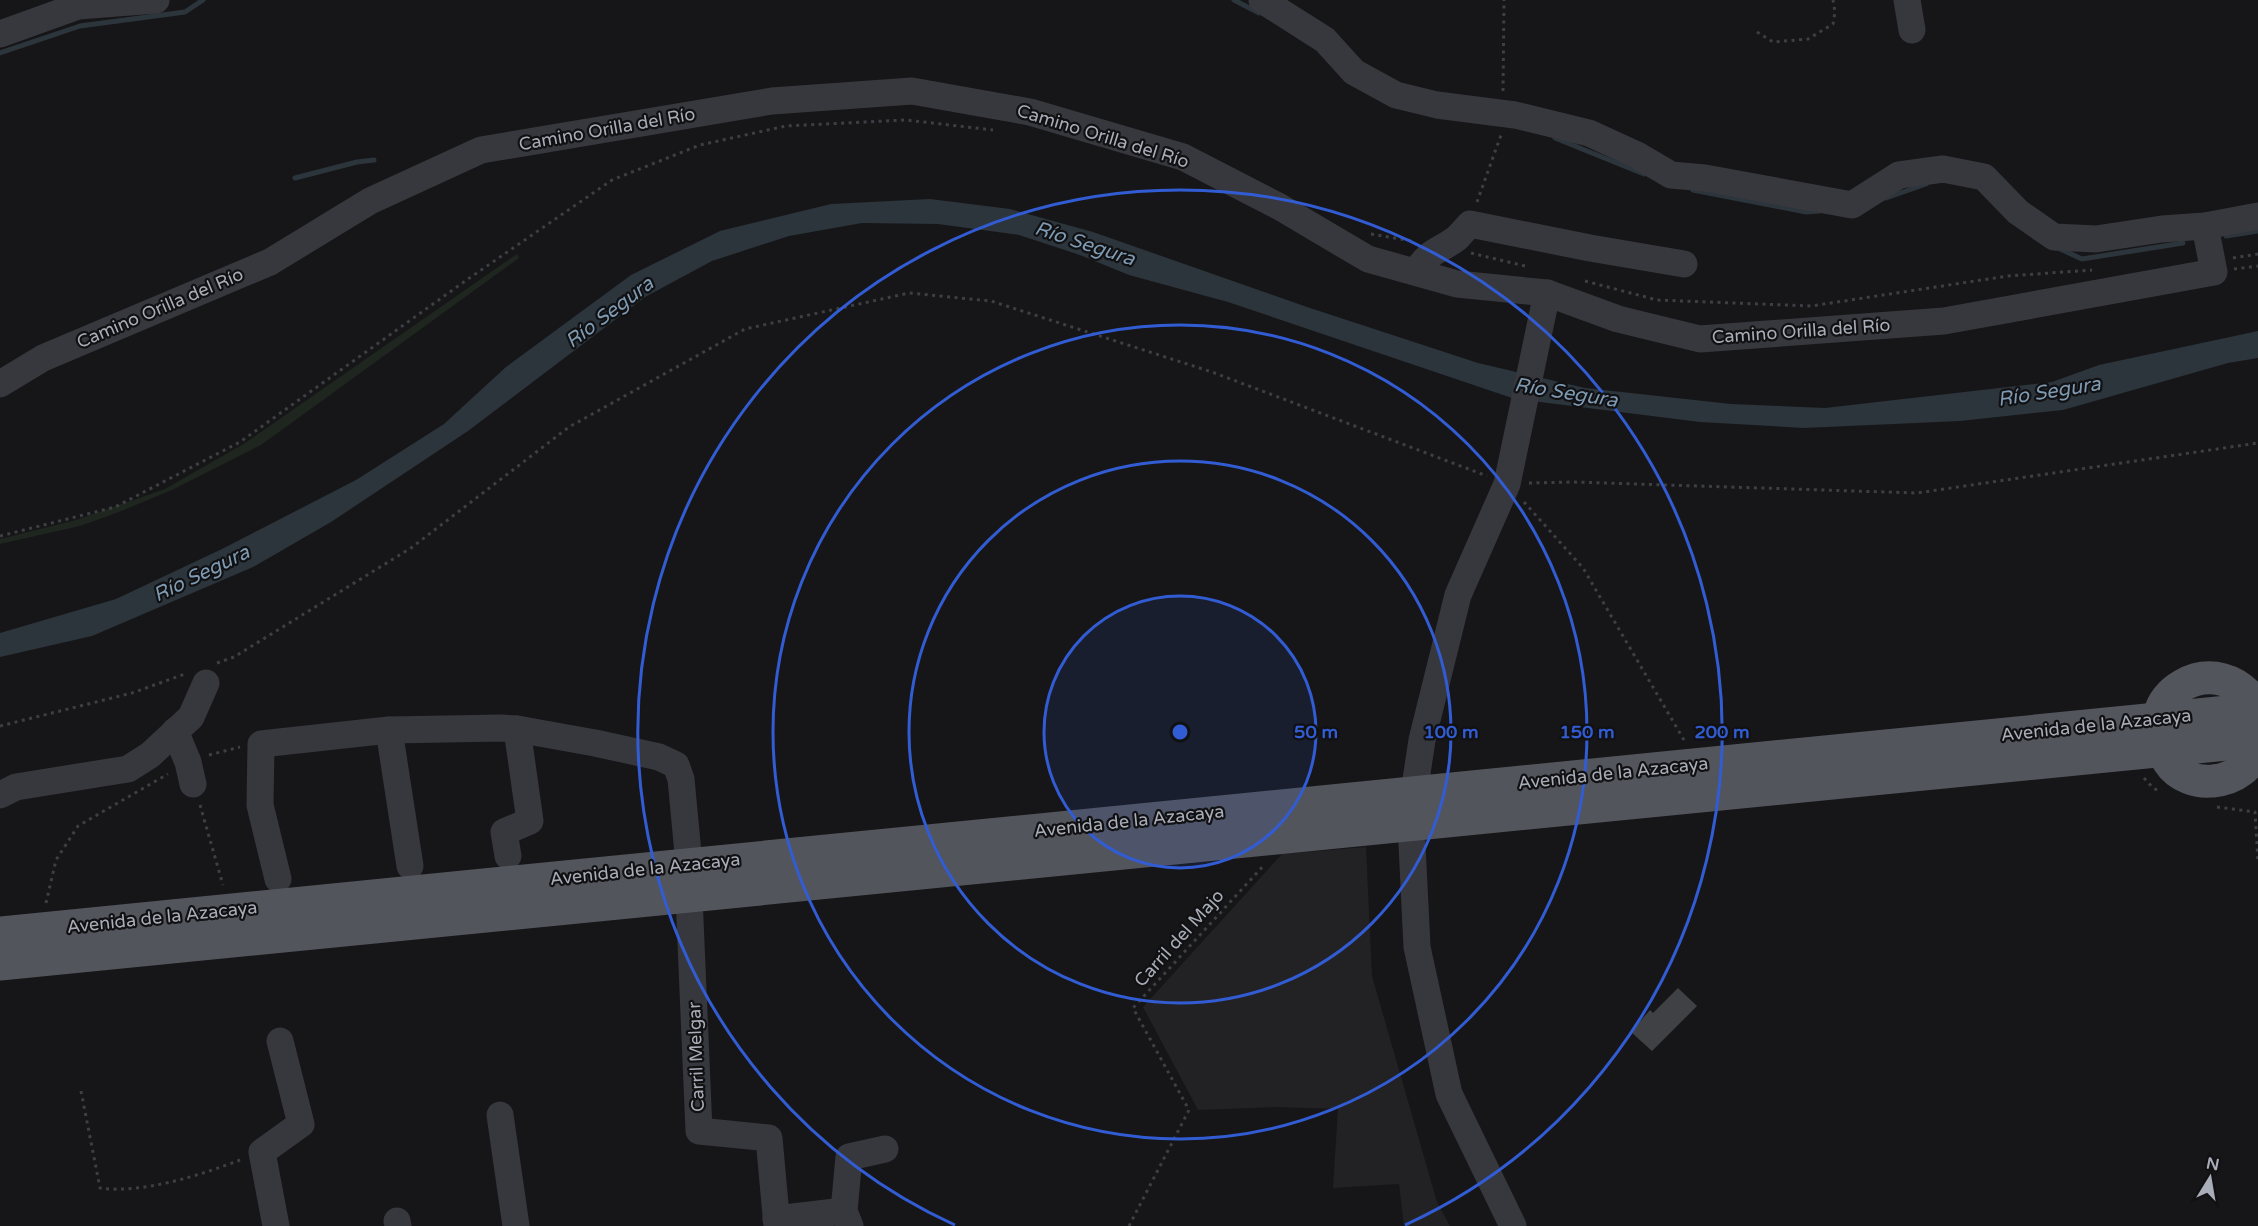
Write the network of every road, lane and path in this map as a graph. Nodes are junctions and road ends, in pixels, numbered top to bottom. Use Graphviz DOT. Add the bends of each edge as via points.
graph roads {
  1 [pos="156,0"];
  2 [pos="1262,0"];
  3 [pos="1504,0"];
  4 [pos="1833,0"];
  5 [pos="1907,0"];
  6 [pos="1912,30"];
  7 [pos="1757,32"];
  8 [pos="0,34"];
  9 [pos="1504,122"];
  10 [pos="997,130"];
  11 [pos="2258,216"];
  12 [pos="1470,224"];
  13 [pos="2205,225"];
  14 [pos="1360,232"];
  15 [pos="1442,246"];
  16 [pos="2258,254"];
  17 [pos="2211,261"];
  18 [pos="1684,264"];
  19 [pos="1533,268"];
  20 [pos="2092,270"];
  21 [pos="1416,272"];
  22 [pos="1577,279"];
  23 [pos="1547,293"];
  24 [pos="0,384"];
  25 [pos="2258,443"];
  26 [pos="1507,484"];
  27 [pos="0,536"];
  28 [pos="205,673"];
  29 [pos="2258,709"];
  30 [pos="0,726"];
  31 [pos="517,729"];
  32 [pos="389,730"];
  33 [pos="175,731"];
  34 [pos="2159,735"];
  35 [pos="2258,741"];
  36 [pos="261,744"];
  37 [pos="2258,747"];
  38 [pos="1698,764"];
  39 [pos="191,773"];
  40 [pos="1414,793"];
  41 [pos="0,795"];
  42 [pos="2255,812"];
  43 [pos="1411,825"];
  44 [pos="1289,837"];
  45 [pos="507,856"];
  46 [pos="2258,862"];
  47 [pos="410,866"];
  48 [pos="278,879"];
  49 [pos="689,880"];
  50 [pos="231,910"];
  51 [pos="53,927"];
  52 [pos="0,933"];
  53 [pos="0,964"];
  54 [pos="280,1041"];
  55 [pos="81,1091"];
  56 [pos="500,1115"];
  57 [pos="885,1149"];
  58 [pos="262,1152"];
  59 [pos="847,1219"];
  60 [pos="777,1222"];
  61 [pos="276,1226"];
  62 [pos="516,1226"];
  63 [pos="1129,1226"];
  64 [pos="1513,1226"];
  1 -- 8 [label="street" via="78,6"];
  2 -- 9 [label="street" via="1325,40 1354,72 1396,95"];
  3 -- 9 [label="path"];
  4 -- 7 [label="path" via="1833,24 1808,39 1773,42"];
  5 -- 6 [label="street"];
  9 -- 12 [label="path"];
  9 -- 13 [label="street" via="1589,133 1638,154 1671,174 1852,205 1899,175 1943,169 1983,177 2018,212 2054,237 2096,239"];
  10 -- 27 [label="path" via="906,120 786,126 700,145 612,180 240,442 115,507"];
  11 -- 13 [label="street"];
  12 -- 15 [label="street" via="1456,239"];
  12 -- 18 [label="street"];
  13 -- 17 [label="street"];
  14 -- 15 [label="path"];
  15 -- 19 [label="path"];
  15 -- 21 [label="street" via="1423,260"];
  16 -- 17 [label="path"];
  17 -- 23 [label="street, Camino Orilla del Río" via="2214,272 1944,321 1700,339 1618,319"];
  20 -- 22 [label="path" via="2008,276 1811,306 1657,300"];
  21 -- 23 [label="street, Camino Orilla del Río" via="1458,284"];
  21 -- 24 [label="street, Camino Orilla del Río" via="1368,259 1280,207 1183,157 1030,112 912,91 772,101 482,150 370,201 270,262 43,358"];
  23 -- 26 [label="street"];
  25 -- 26 [label="path" via="1917,493 1573,482"];
  26 -- 28 [label="path" via="1212,372 991,301 909,293 745,329 569,427 411,548"];
  26 -- 38 [label="path" via="1583,568"];
  26 -- 40 [label="street" via="1458,595 1422,740"];
  28 -- 30 [label="path"];
  28 -- 33 [label="street" via="191,717"];
  29 -- 34 [label="main road, Avenida de la Azacaya"];
  31 -- 32 [label="street"];
  31 -- 45 [label="street" via="530,821 504,831"];
  31 -- 49 [label="street" via="659,757 676,765 681,779"];
  32 -- 36 [label="street"];
  32 -- 47 [label="street"];
  33 -- 39 [label="street"];
  33 -- 41 [label="street" via="150,755 128,768 16,787"];
  34 -- 35 [label="main road, Avenida de la Azacaya"];
  34 -- 37 [label="main road" via="2172,767 2187,778 2205,782 2224,780 2241,771 2254,758"];
  34 -- 38 [label="main road, Avenida de la Azacaya"];
  34 -- 43 [label="main road, Avenida de la Azacaya"];
  36 -- 39 [label="path" via="231,748"];
  36 -- 48 [label="street" via="260,806"];
  38 -- 40 [label="main road, Avenida de la Azacaya"];
  39 -- 50 [label="path"];
  39 -- 51 [label="path" via="78,826 56,861 46,903"];
  40 -- 49 [label="main road, Avenida de la Azacaya"];
  42 -- 46 [label="path"];
  43 -- 44 [label="main road, Avenida de la Azacaya"];
  43 -- 64 [label="street" via="1417,947 1449,1094"];
  44 -- 49 [label="main road, Avenida de la Azacaya"];
  44 -- 63 [label="path, Carril del Majo" via="1133,1008 1189,1110"];
  49 -- 50 [label="main road, Avenida de la Azacaya"];
  49 -- 53 [label="main road, Avenida de la Azacaya"];
  49 -- 60 [label="street, Carril Melgar" via="699,1131 769,1138"];
  50 -- 51 [label="main road, Avenida de la Azacaya"];
  51 -- 52 [label="main road, Avenida de la Azacaya"];
  54 -- 58 [label="street" via="301,1124"];
  55 -- 58 [label="path" via="100,1188 117,1191 197,1177"];
  56 -- 62 [label="street"];
  57 -- 59 [label="street" via="849,1157"];
  58 -- 61 [label="street"];
  59 -- 60 [label="street"];
}
